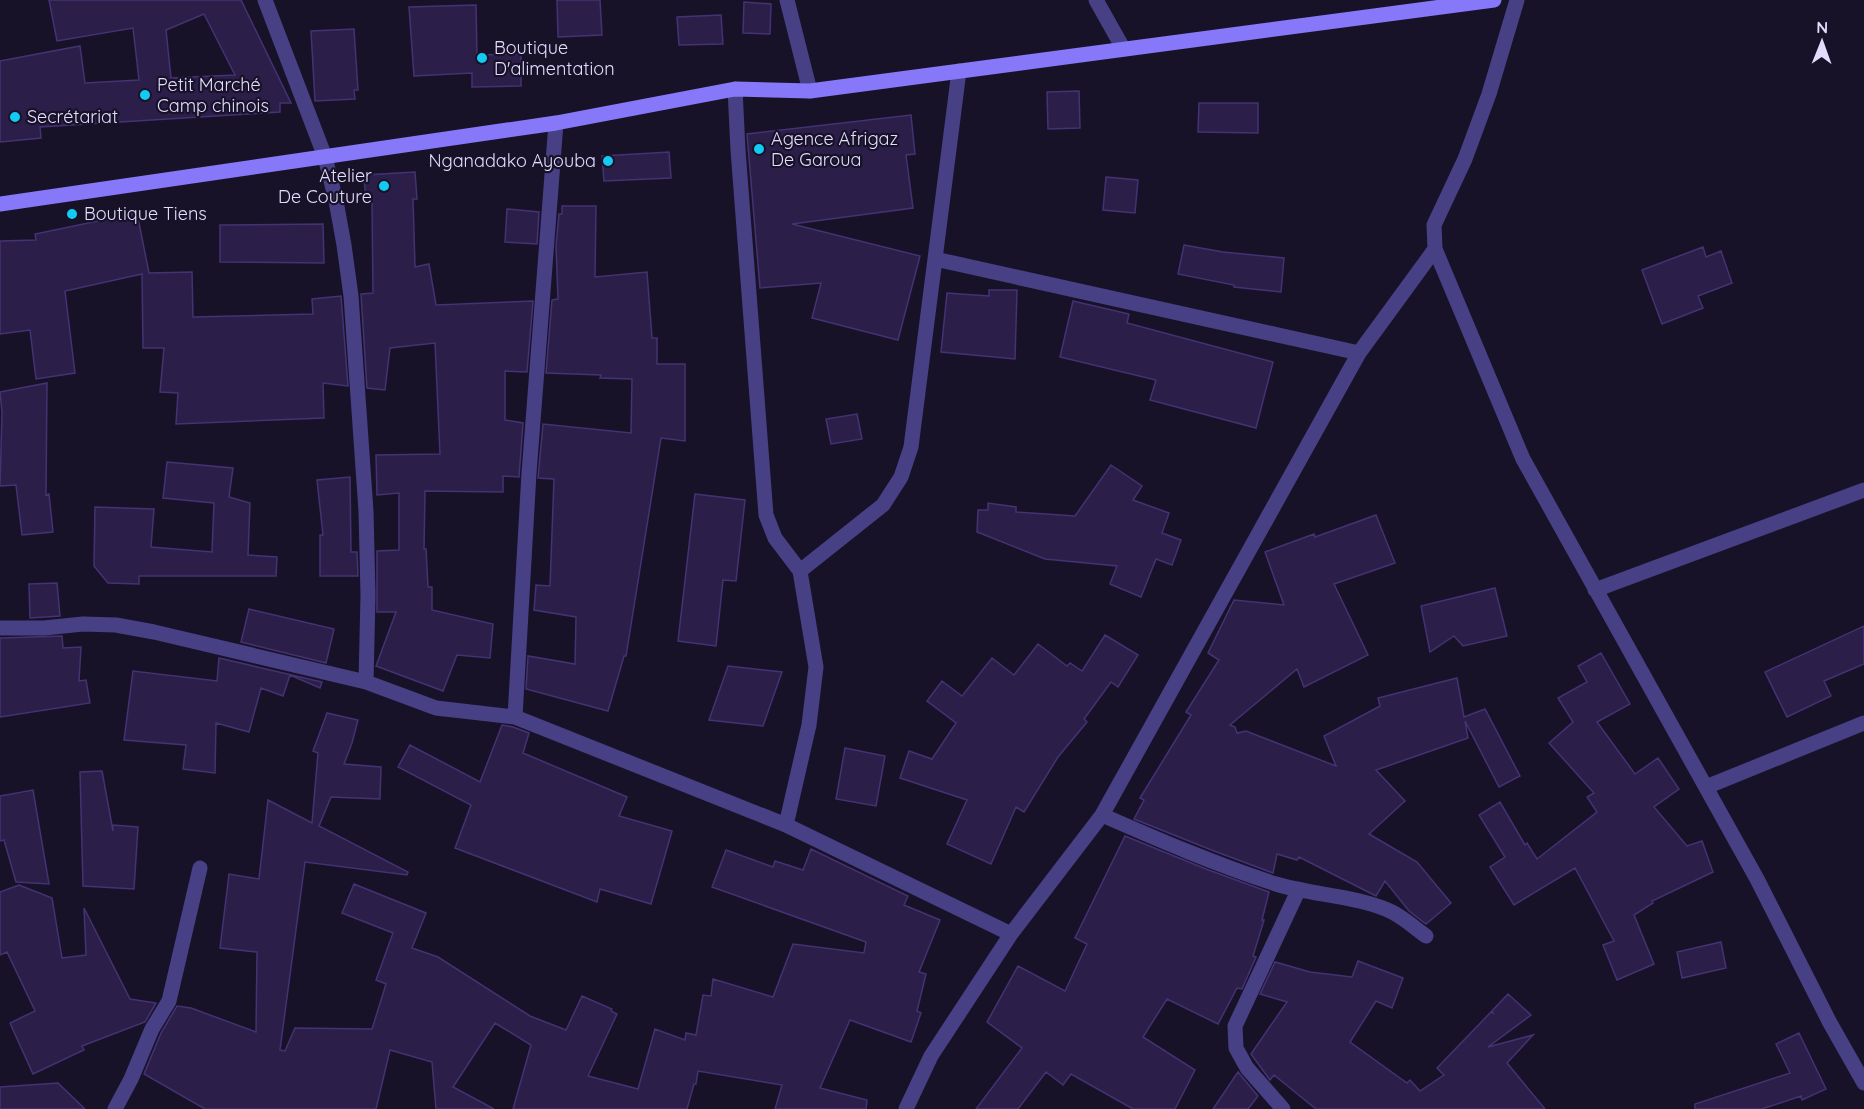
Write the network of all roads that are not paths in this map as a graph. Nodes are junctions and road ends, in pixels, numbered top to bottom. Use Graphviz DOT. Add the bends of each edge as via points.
graph roads {
  1 [pos="265,0"];
  2 [pos="787,0"];
  3 [pos="1096,0"];
  4 [pos="1494,0"];
  5 [pos="1517,0"];
  6 [pos="1396,7"];
  7 [pos="1123,48"];
  8 [pos="959,72"];
  9 [pos="735,89"];
  10 [pos="810,91"];
  11 [pos="556,123"];
  12 [pos="325,157"];
  13 [pos="0,204"];
  14 [pos="1435,249"];
  15 [pos="935,259"];
  16 [pos="1359,353"];
  17 [pos="1864,490"];
  18 [pos="800,571"];
  19 [pos="1595,590"];
  20 [pos="0,628"];
  21 [pos="366,682"];
  22 [pos="515,717"];
  23 [pos="1864,723"];
  24 [pos="1706,787"];
  25 [pos="1102,815"];
  26 [pos="786,825"];
  27 [pos="200,868"];
  28 [pos="1299,891"];
  29 [pos="1011,934"];
  30 [pos="1426,936"];
  31 [pos="1864,1083"];
  32 [pos="115,1109"];
  33 [pos="906,1109"];
  34 [pos="1283,1109"];
  1 -- 12 [label="street"];
  2 -- 10 [label="street"];
  3 -- 7 [label="street"];
  4 -- 6 [label="main road"];
  5 -- 14 [label="street" via="1489,94 1465,159 1434,225"];
  6 -- 7 [label="main road"];
  7 -- 8 [label="main road"];
  8 -- 10 [label="main road"];
  8 -- 15 [label="street"];
  9 -- 10 [label="main road"];
  9 -- 11 [label="main road"];
  9 -- 18 [label="street" via="766,515 775,538"];
  11 -- 12 [label="main road"];
  11 -- 22 [label="street"];
  12 -- 13 [label="main road"];
  12 -- 21 [label="street" via="351,296 366,511"];
  14 -- 16 [label="street"];
  14 -- 19 [label="street" via="1523,459"];
  15 -- 16 [label="street"];
  15 -- 18 [label="street" via="911,447 901,477 883,505"];
  16 -- 25 [label="street"];
  17 -- 19 [label="street"];
  18 -- 26 [label="street" via="816,668 809,725"];
  19 -- 24 [label="street"];
  20 -- 21 [label="street" via="116,625"];
  21 -- 22 [label="street" via="436,708"];
  22 -- 26 [label="street"];
  23 -- 24 [label="street"];
  24 -- 31 [label="street"];
  25 -- 28 [label="street" via="1243,873"];
  25 -- 29 [label="street"];
  26 -- 29 [label="street"];
  27 -- 32 [label="street" via="169,1001"];
  28 -- 30 [label="street" via="1358,901 1392,912"];
  28 -- 34 [label="street" via="1235,1026 1236,1048 1247,1068"];
  29 -- 33 [label="street" via="931,1056"];
}
